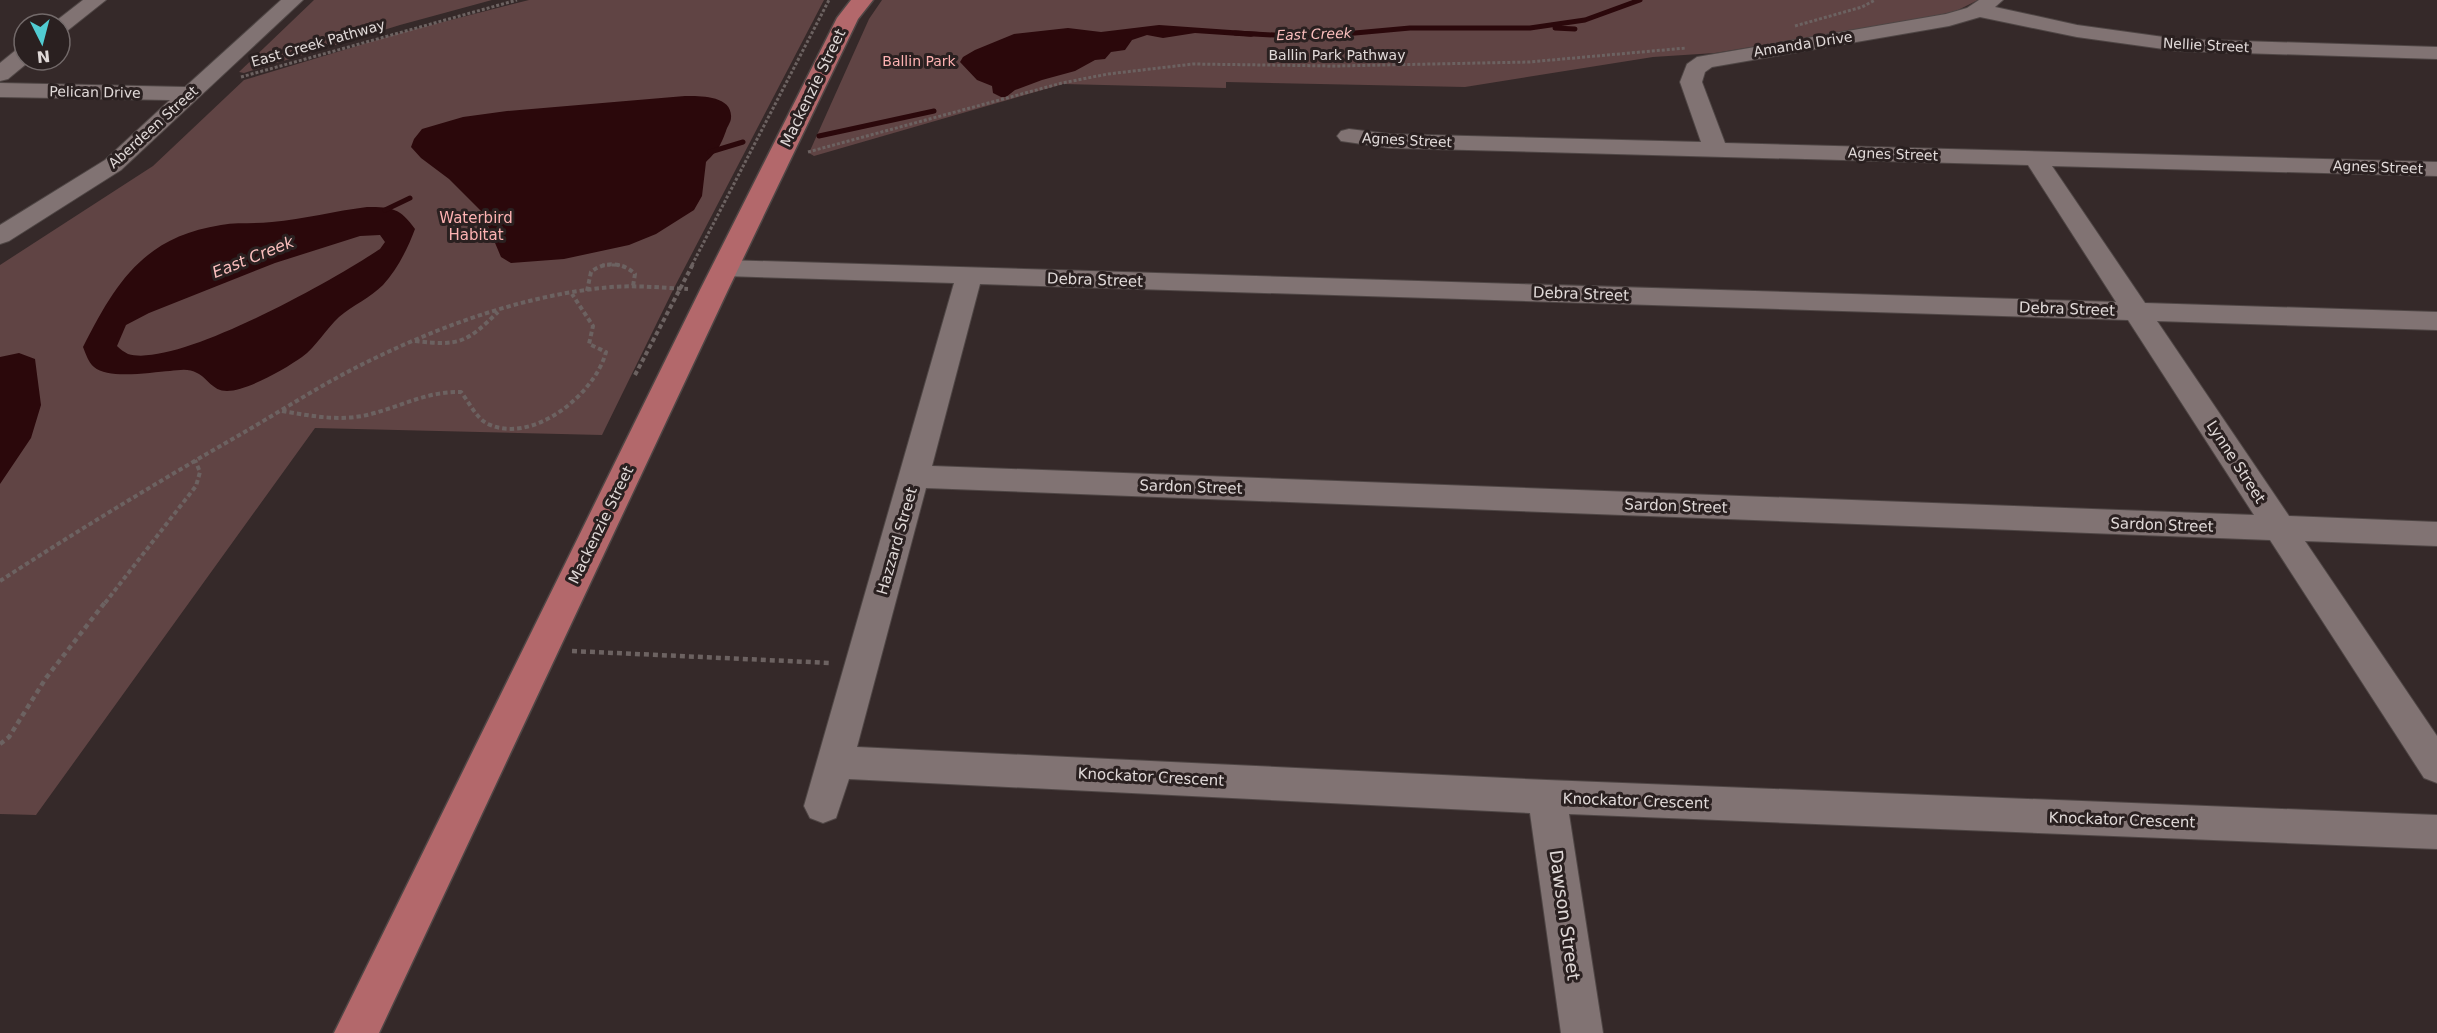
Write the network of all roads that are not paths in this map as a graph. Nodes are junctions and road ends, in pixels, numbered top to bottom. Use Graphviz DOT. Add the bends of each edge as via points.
graph roads {
  1 [pos="96,0"];
  2 [pos="293,0"];
  3 [pos="847,4"];
  4 [pos="1986,5"];
  5 [pos="72,18"];
  6 [pos="2437,52"];
  7 [pos="12,64"];
  8 [pos="0,74"];
  9 [pos="0,90"];
  10 [pos="190,94"];
  11 [pos="1348,136"];
  12 [pos="1715,148"];
  13 [pos="2035,158"];
  14 [pos="2437,169"];
  15 [pos="0,236"];
  16 [pos="725,268"];
  17 [pos="969,276"];
  18 [pos="2137,311"];
  19 [pos="2437,321"];
  20 [pos="915,476"];
  21 [pos="2281,529"];
  22 [pos="2437,534"];
  23 [pos="835,762"];
  24 [pos="2437,767"];
  25 [pos="1547,797"];
  26 [pos="823,806"];
  27 [pos="2437,832"];
  28 [pos="356,1033"];
  29 [pos="1582,1033"];
  1 -- 5 [label="street"];
  2 -- 10 [label="street, Aberdeen Street"];
  3 -- 16 [label="main road, Mackenzie Street"];
  4 -- 6 [label="street, Nellie Street" via="2077,31 2178,45"];
  4 -- 12 [label="street, Amanda Drive" via="1940,22 1705,62 1695,69 1691,82"];
  7 -- 8 [label="street"];
  9 -- 10 [label="street, Pelican Drive"];
  10 -- 15 [label="street, Aberdeen Street" via="113,165"];
  11 -- 12 [label="street, Agnes Street" via="1390,141"];
  12 -- 13 [label="street, Agnes Street"];
  13 -- 14 [label="street, Agnes Street"];
  13 -- 18 [label="street, Lynne Street"];
  16 -- 17 [label="street, Debra Street"];
  16 -- 28 [label="main road, Mackenzie Street"];
  17 -- 18 [label="street, Debra Street"];
  17 -- 20 [label="street, Hazzard Street"];
  18 -- 19 [label="street, Debra Street"];
  18 -- 21 [label="street, Lynne Street"];
  20 -- 21 [label="street, Sardon Street"];
  20 -- 23 [label="street, Hazzard Street"];
  21 -- 22 [label="street, Sardon Street"];
  21 -- 24 [label="street, Lynne Street"];
  23 -- 25 [label="street, Knockator Crescent"];
  23 -- 26 [label="street, Hazzard Street"];
  25 -- 27 [label="street, Knockator Crescent"];
  25 -- 29 [label="street, Dawson Street"];
}
